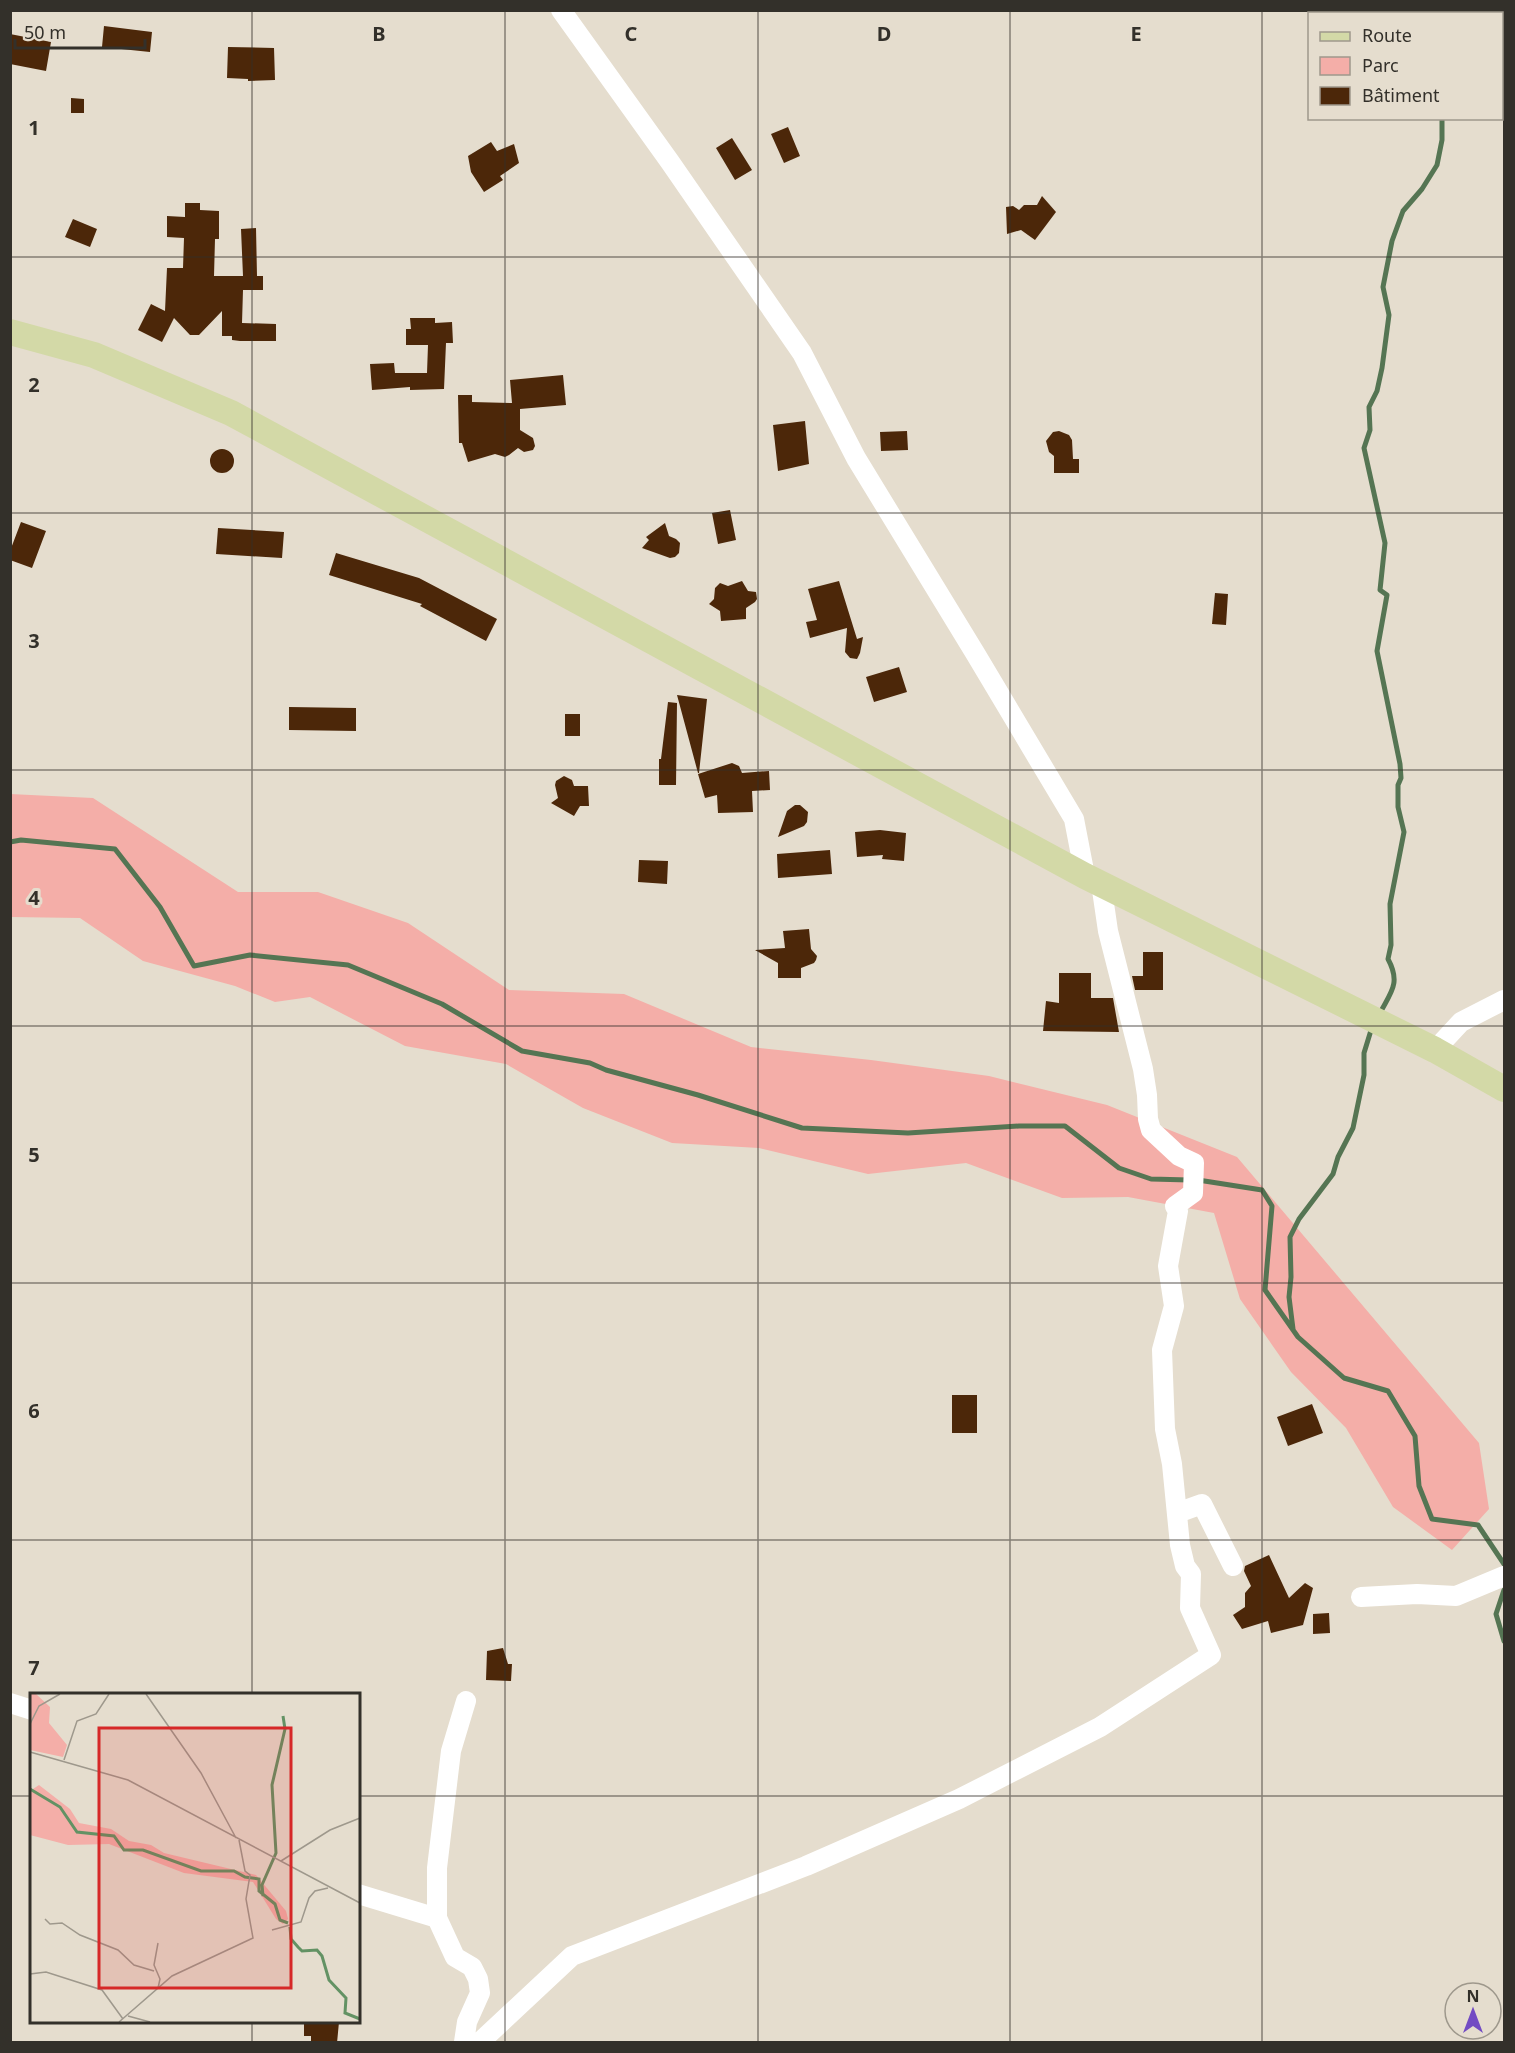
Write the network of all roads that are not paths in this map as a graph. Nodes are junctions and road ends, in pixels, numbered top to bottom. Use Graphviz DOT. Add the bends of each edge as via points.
graph roads {
  1 [pos="561,10"];
  2 [pos="10,332"];
  3 [pos="1093,879"];
  4 [pos="1504,1000"];
  5 [pos="1435,1050"];
  6 [pos="1504,1089"];
  7 [pos="1177,1513"];
  8 [pos="1233,1566"];
  9 [pos="1504,1576"];
  10 [pos="1361,1597"];
  11 [pos="466,1701"];
  12 [pos="10,1703"];
  13 [pos="30,1709"];
  14 [pos="360,1895"];
  15 [pos="437,1918"];
  16 [pos="464,2043"];
  17 [pos="480,2043"];
  1 -- 3 [label="street" via="801,353 856,458 1074,819"];
  2 -- 3 [label="main road" via="94,355 231,413"];
  3 -- 5 [label="main road"];
  3 -- 7 [label="street" via="1143,1069 1151,1130 1179,1156 1194,1163 1193,1193 1175,1206 1178,1211 1168,1266 1174,1306 1162,1350 1165,1429"];
  4 -- 5 [label="street" via="1461,1022"];
  5 -- 6 [label="main road"];
  7 -- 8 [label="street" via="1202,1504"];
  7 -- 17 [label="street" via="1180,1545 1191,1574 1190,1608 1211,1654 1100,1727 959,1799 806,1866 572,1956"];
  9 -- 10 [label="street" via="1456,1596"];
  11 -- 15 [label="street" via="451,1751 437,1868"];
  12 -- 13 [label="street"];
  14 -- 15 [label="street"];
  15 -- 16 [label="street" via="455,1957 472,1967 478,1979 480,1994 467,2022"];
}
